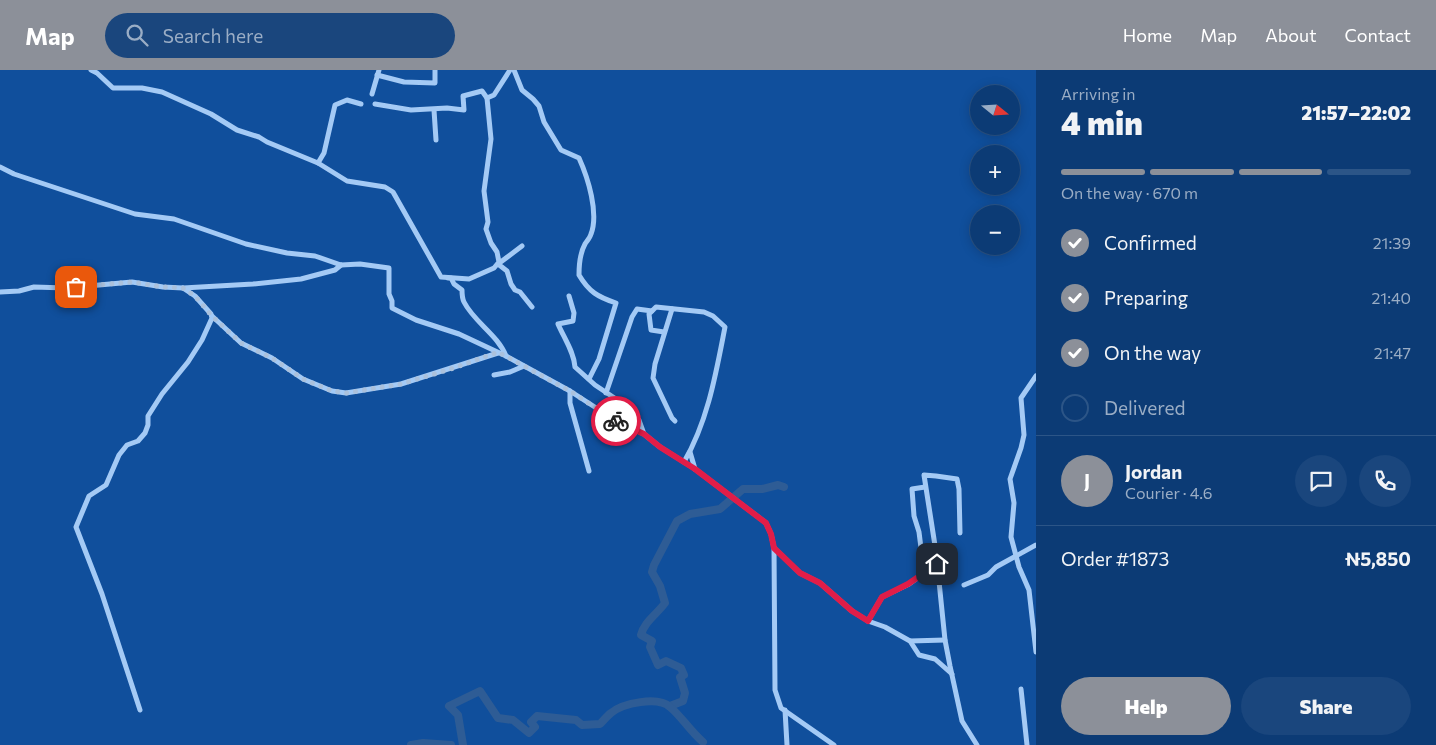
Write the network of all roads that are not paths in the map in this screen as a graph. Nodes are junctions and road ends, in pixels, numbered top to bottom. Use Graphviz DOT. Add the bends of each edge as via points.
graph roads {
  1 [pos="91,70"];
  2 [pos="435,70"];
  3 [pos="510,70"];
  4 [pos="514,70"];
  5 [pos="378,72"];
  6 [pos="372,94"];
  7 [pos="488,98"];
  8 [pos="361,104"];
  9 [pos="375,104"];
  10 [pos="434,110"];
  11 [pos="436,140"];
  12 [pos="318,163"];
  13 [pos="0,167"];
  14 [pos="522,246"];
  15 [pos="498,264"];
  16 [pos="341,265"];
  17 [pos="442,276"];
  18 [pos="183,288"];
  19 [pos="0,292"];
  20 [pos="569,296"];
  21 [pos="532,307"];
  22 [pos="672,309"];
  23 [pos="652,311"];
  24 [pos="212,316"];
  25 [pos="664,332"];
  26 [pos="498,352"];
  27 [pos="506,356"];
  28 [pos="524,366"];
  29 [pos="494,375"];
  30 [pos="1036,376"];
  31 [pos="590,379"];
  32 [pos="570,391"];
  33 [pos="606,393"];
  34 [pos="675,421"];
  35 [pos="644,434"];
  36 [pos="690,452"];
  37 [pos="684,462"];
  38 [pos="695,469"];
  39 [pos="589,471"];
  40 [pos="925,487"];
  41 [pos="960,533"];
  42 [pos="1036,545"];
  43 [pos="774,548"];
  44 [pos="1015,556"];
  45 [pos="937,564"];
  46 [pos="924,572"];
  47 [pos="964,585"];
  48 [pos="868,621"];
  49 [pos="945,640"];
  50 [pos="910,641"];
  51 [pos="1036,652"];
  52 [pos="953,674"];
  53 [pos="1021,689"];
  54 [pos="140,710"];
  55 [pos="785,710"];
  56 [pos="787,745"];
  57 [pos="834,745"];
  58 [pos="977,745"];
  59 [pos="1028,745"];
  1 -- 12 [label="street" via="113,88 162,92 211,114 237,130"];
  2 -- 5 [label="street" via="435,82 404,82"];
  3 -- 7 [label="street" via="494,95"];
  4 -- 31 [label="street" via="522,90 539,106 544,122 561,150 579,158 590,192 594,222 584,245 579,275 592,292 616,303"];
  5 -- 6 [label="street"];
  7 -- 10 [label="street" via="482,91 463,96 464,110"];
  7 -- 15 [label="street" via="491,140 484,191 486,229 497,252"];
  8 -- 12 [label="street" via="343,101 335,105 324,152"];
  9 -- 10 [label="street"];
  10 -- 11 [label="street"];
  12 -- 17 [label="street" via="347,181 384,187 393,192"];
  13 -- 16 [label="street" via="134,214 174,220 246,244 315,256"];
  14 -- 15 [label="street"];
  15 -- 17 [label="street" via="469,280"];
  15 -- 21 [label="street" via="507,271 515,290"];
  16 -- 18 [label="street" via="335,270 301,279"];
  16 -- 26 [label="street" via="389,268 392,308"];
  17 -- 27 [label="street" via="451,278 462,290 464,301 501,345"];
  18 -- 19 [label="street" via="132,282 66,288 34,286"];
  18 -- 24 [label="street" via="195,296"];
  20 -- 31 [label="street" via="574,313 572,321 558,324 576,367"];
  22 -- 23 [label="street" via="656,308"];
  22 -- 25 [label="street"];
  22 -- 36 [label="street" via="704,312 725,327 711,396"];
  23 -- 25 [label="street" via="649,314 651,330"];
  23 -- 33 [label="street" via="637,309 632,317"];
  24 -- 26 [label="street" via="241,343 272,358 303,379 332,391 354,392 401,384"];
  24 -- 54 [label="street" via="188,362 148,416 145,433 138,441 127,445 106,485 89,496 76,524"];
  25 -- 34 [label="street" via="653,378"];
  26 -- 27 [label="street"];
  27 -- 28 [label="street"];
  28 -- 29 [label="street"];
  28 -- 32 [label="street"];
  30 -- 44 [label="street" via="1022,398 1024,435 1010,479"];
  31 -- 33 [label="street"];
  32 -- 35 [label="street" via="621,424"];
  32 -- 39 [label="street" via="570,403"];
  33 -- 35 [label="street" via="639,420"];
  35 -- 37 [label="street"];
  36 -- 37 [label="street"];
  36 -- 38 [label="street"];
  37 -- 38 [label="street"];
  38 -- 43 [label="street" via="766,523"];
  40 -- 41 [label="street" via="924,475 957,480"];
  40 -- 45 [label="street"];
  40 -- 46 [label="street" via="912,489"];
  42 -- 44 [label="street"];
  43 -- 48 [label="street" via="800,573 820,583"];
  43 -- 55 [label="street" via="775,690 781,708"];
  44 -- 47 [label="street"];
  44 -- 51 [label="street" via="1029,590"];
  45 -- 46 [label="street"];
  45 -- 49 [label="street"];
  46 -- 48 [label="street" via="882,597"];
  48 -- 50 [label="street"];
  49 -- 50 [label="street"];
  49 -- 52 [label="street"];
  50 -- 52 [label="street" via="918,655 935,659"];
  52 -- 58 [label="street" via="962,721"];
  53 -- 59 [label="street"];
  55 -- 56 [label="street"];
  55 -- 57 [label="street"];
}
